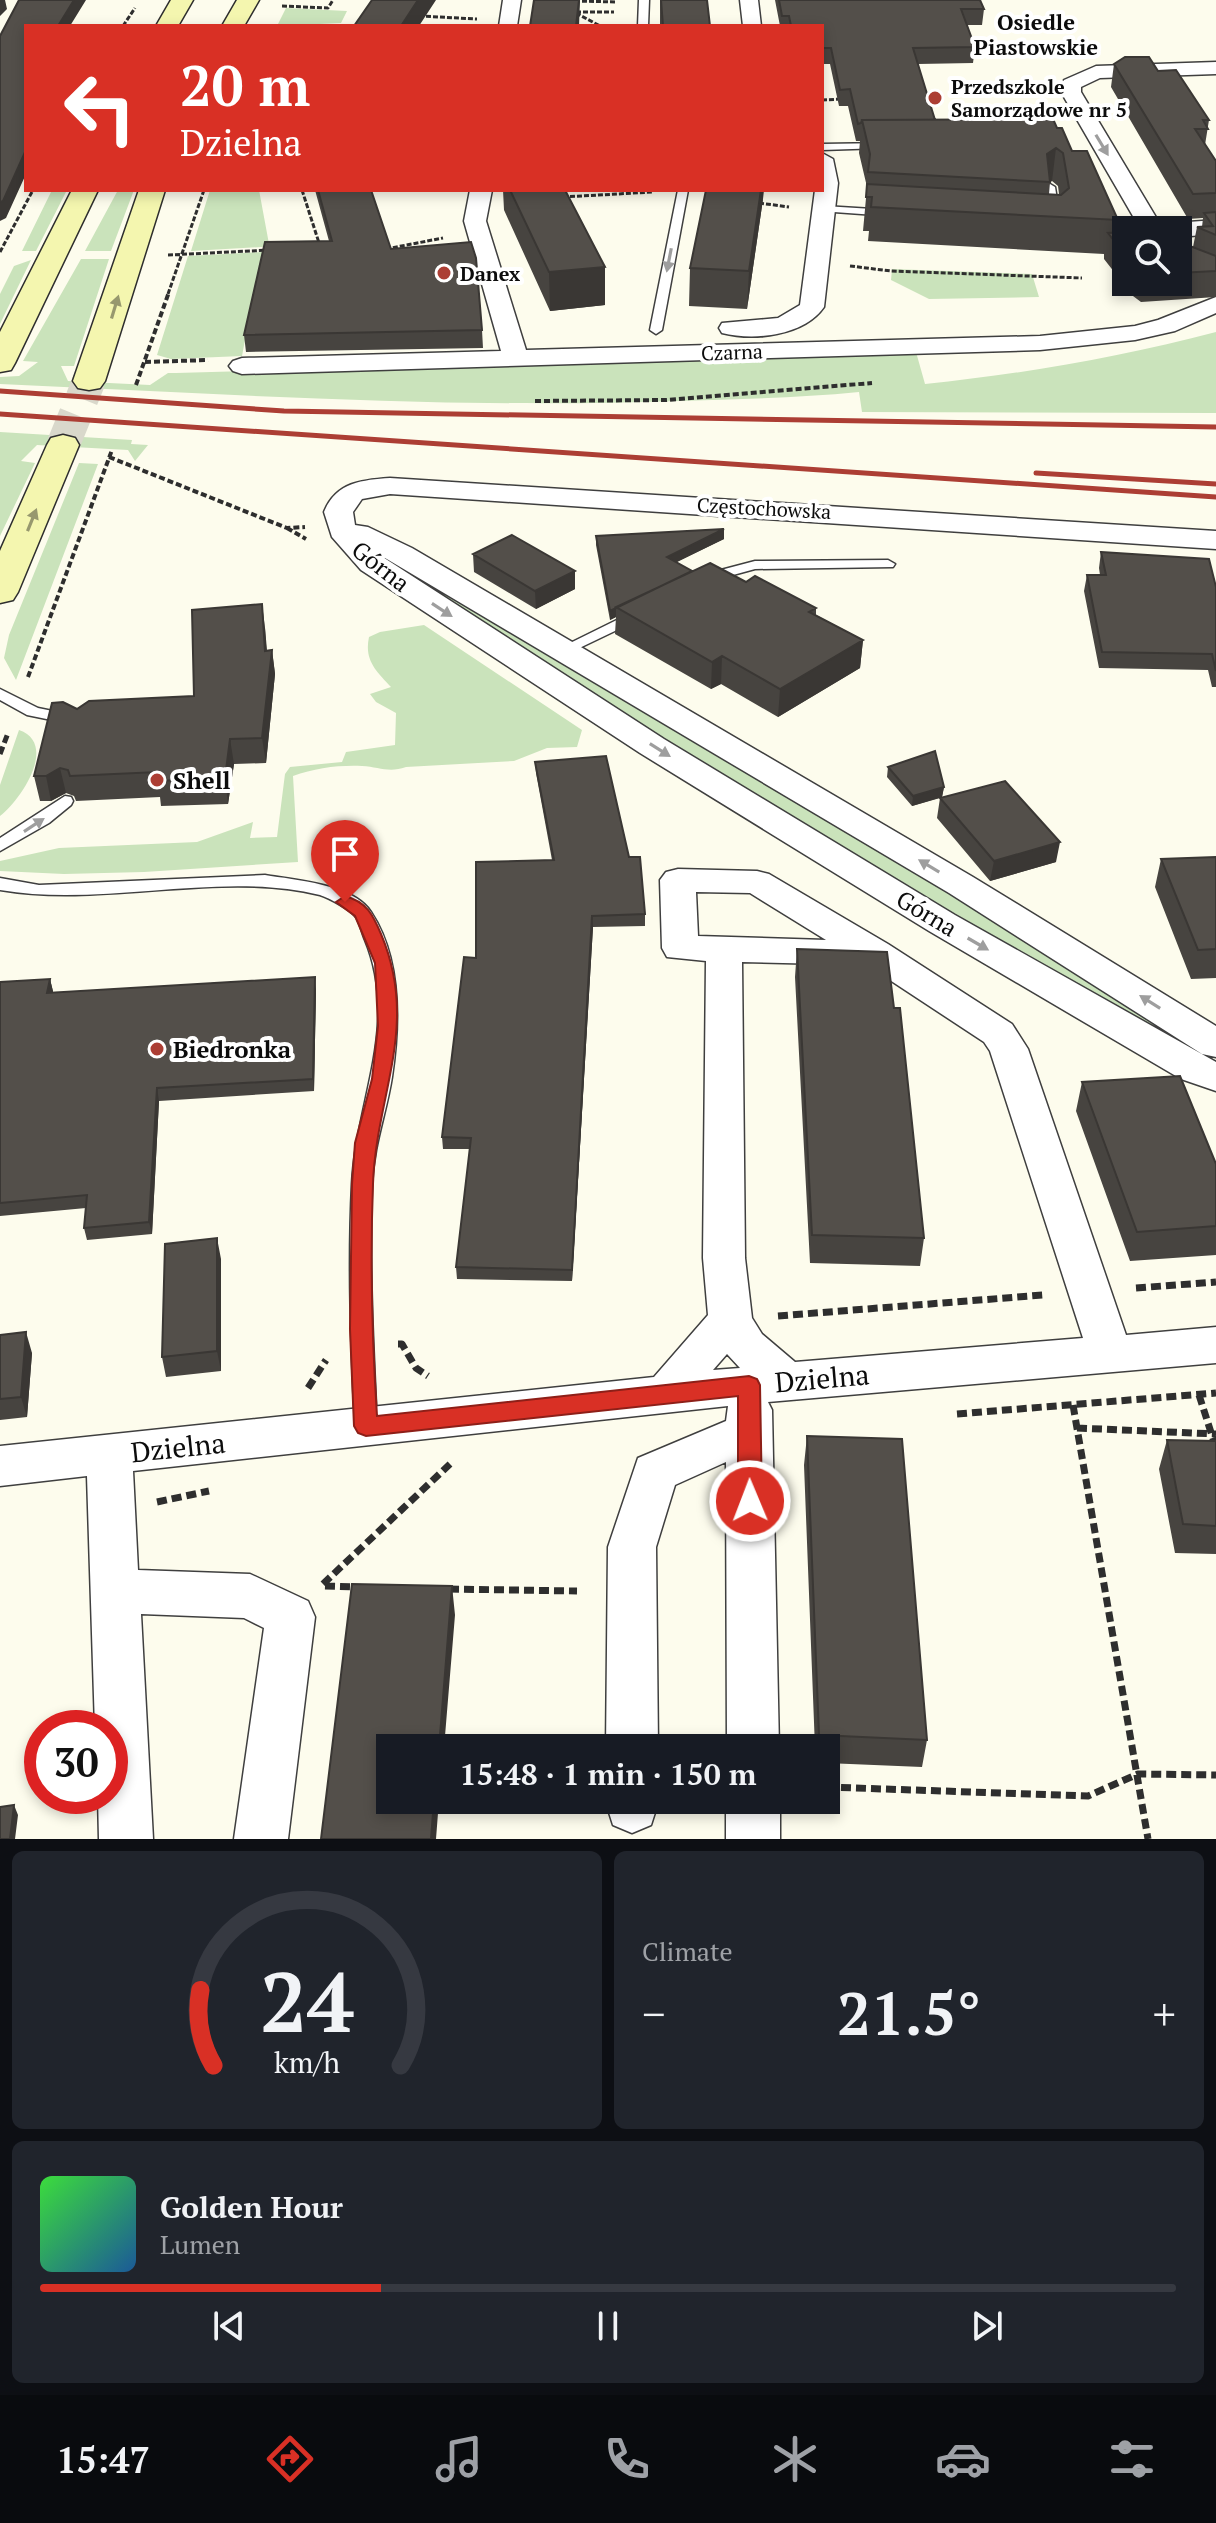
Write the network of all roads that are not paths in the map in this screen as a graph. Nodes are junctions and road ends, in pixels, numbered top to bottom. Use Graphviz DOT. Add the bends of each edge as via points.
graph roads {
  1 [pos="182,0"];
  2 [pos="248,0"];
  3 [pos="512,0"];
  4 [pos="644,0"];
  5 [pos="749,0"];
  6 [pos="168,24"];
  7 [pos="234,24"];
  8 [pos="508,24"];
  9 [pos="643,24"];
  10 [pos="752,24"];
  11 [pos="1216,68"];
  12 [pos="898,145"];
  13 [pos="824,147"];
  14 [pos="824,169"];
  15 [pos="1050,187"];
  16 [pos="84,192"];
  17 [pos="151,192"];
  18 [pos="481,192"];
  19 [pos="683,192"];
  20 [pos="824,209"];
  21 [pos="902,214"];
  22 [pos="1144,216"];
  23 [pos="1039,222"];
  24 [pos="1216,227"];
  25 [pos="1192,229"];
  26 [pos="1216,304"];
  27 [pos="656,330"];
  28 [pos="625,331"];
  29 [pos="519,342"];
  30 [pos="0,363"];
  31 [pos="242,366"];
  32 [pos="89,381"];
  33 [pos="63,445"];
  34 [pos="342,525"];
  35 [pos="1216,540"];
  36 [pos="888,564"];
  37 [pos="751,587"];
  38 [pos="0,592"];
  39 [pos="652,608"];
  40 [pos="564,650"];
  41 [pos="0,694"];
  42 [pos="83,726"];
  43 [pos="65,801"];
  44 [pos="0,846"];
  45 [pos="0,884"];
  46 [pos="724,948"];
  47 [pos="875,953"];
  48 [pos="1216,1044"];
  49 [pos="1216,1077"];
  50 [pos="730,1320"];
  51 [pos="1216,1345"];
  52 [pos="1110,1353"];
  53 [pos="768,1383"];
  54 [pos="666,1394"];
  55 [pos="366,1426"];
  56 [pos="749,1432"];
  57 [pos="109,1454"];
  58 [pos="0,1466"];
  59 [pos="114,1591"];
  60 [pos="632,1734"];
  61 [pos="753,1734"];
  62 [pos="753,1814"];
  63 [pos="126,1839"];
  64 [pos="261,1839"];
  65 [pos="753,1839"];
  1 -- 6 [label="main road"];
  2 -- 7 [label="main road"];
  3 -- 8 [label="street"];
  4 -- 9 [label="lane"];
  5 -- 10 [label="street"];
  11 -- 22 [label="street, one-way" via="1096,72 1071,84"];
  12 -- 13 [label="lane"];
  14 -- 20 [label="street"];
  15 -- 23 [label="lane" via="1055,223"];
  16 -- 30 [label="main road"];
  32 -- 17 [label="main road, one-way"];
  18 -- 29 [label="street" via="477,225"];
  19 -- 27 [label="lane, one-way"];
  20 -- 21 [label="lane"];
  20 -- 27 [label="street" via="812,307 796,320 762,327"];
  24 -- 25 [label="street"];
  26 -- 29 [label="street, Czarna" via="1135,333 1040,343"];
  27 -- 28 [label="street"];
  29 -- 31 [label="street, Czarna"];
  38 -- 33 [label="main road, one-way"];
  34 -- 35 [label="street, Częstochowska" via="338,507 344,498 383,486"];
  34 -- 40 [label="street, Górna" via="402,554"];
  34 -- 49 [label="street, Górna, one-way" via="350,545 371,564 652,746 942,923"];
  36 -- 37 [label="lane" via="761,564 715,577"];
  39 -- 40 [label="lane"];
  48 -- 40 [label="street, Górna, one-way" via="961,885"];
  41 -- 42 [label="lane" via="33,712"];
  44 -- 43 [label="lane, one-way"];
  45 -- 55 [label="lane" via="39,891 265,881 328,891 363,913 384,963 388,1026 362,1184"];
  46 -- 47 [label="street"];
  46 -- 47 [label="street" via="680,948 678,880 757,882"];
  46 -- 50 [label="street" via="724,1258"];
  47 -- 52 [label="street" via="988,1024 1004,1040"];
  50 -- 53 [label="street"];
  50 -- 54 [label="street"];
  51 -- 52 [label="street, Dzielna"];
  52 -- 53 [label="street, Dzielna"];
  53 -- 54 [label="street, Dzielna"];
  53 -- 56 [label="street"];
  54 -- 55 [label="street, Dzielna"];
  55 -- 57 [label="street, Dzielna"];
  56 -- 60 [label="street" via="655,1472 632,1547"];
  56 -- 61 [label="street"];
  57 -- 58 [label="street, Dzielna"];
  57 -- 59 [label="street"];
  59 -- 63 [label="street"];
  59 -- 64 [label="street" via="250,1596 290,1617"];
  62 -- 65 [label="street"];
}
